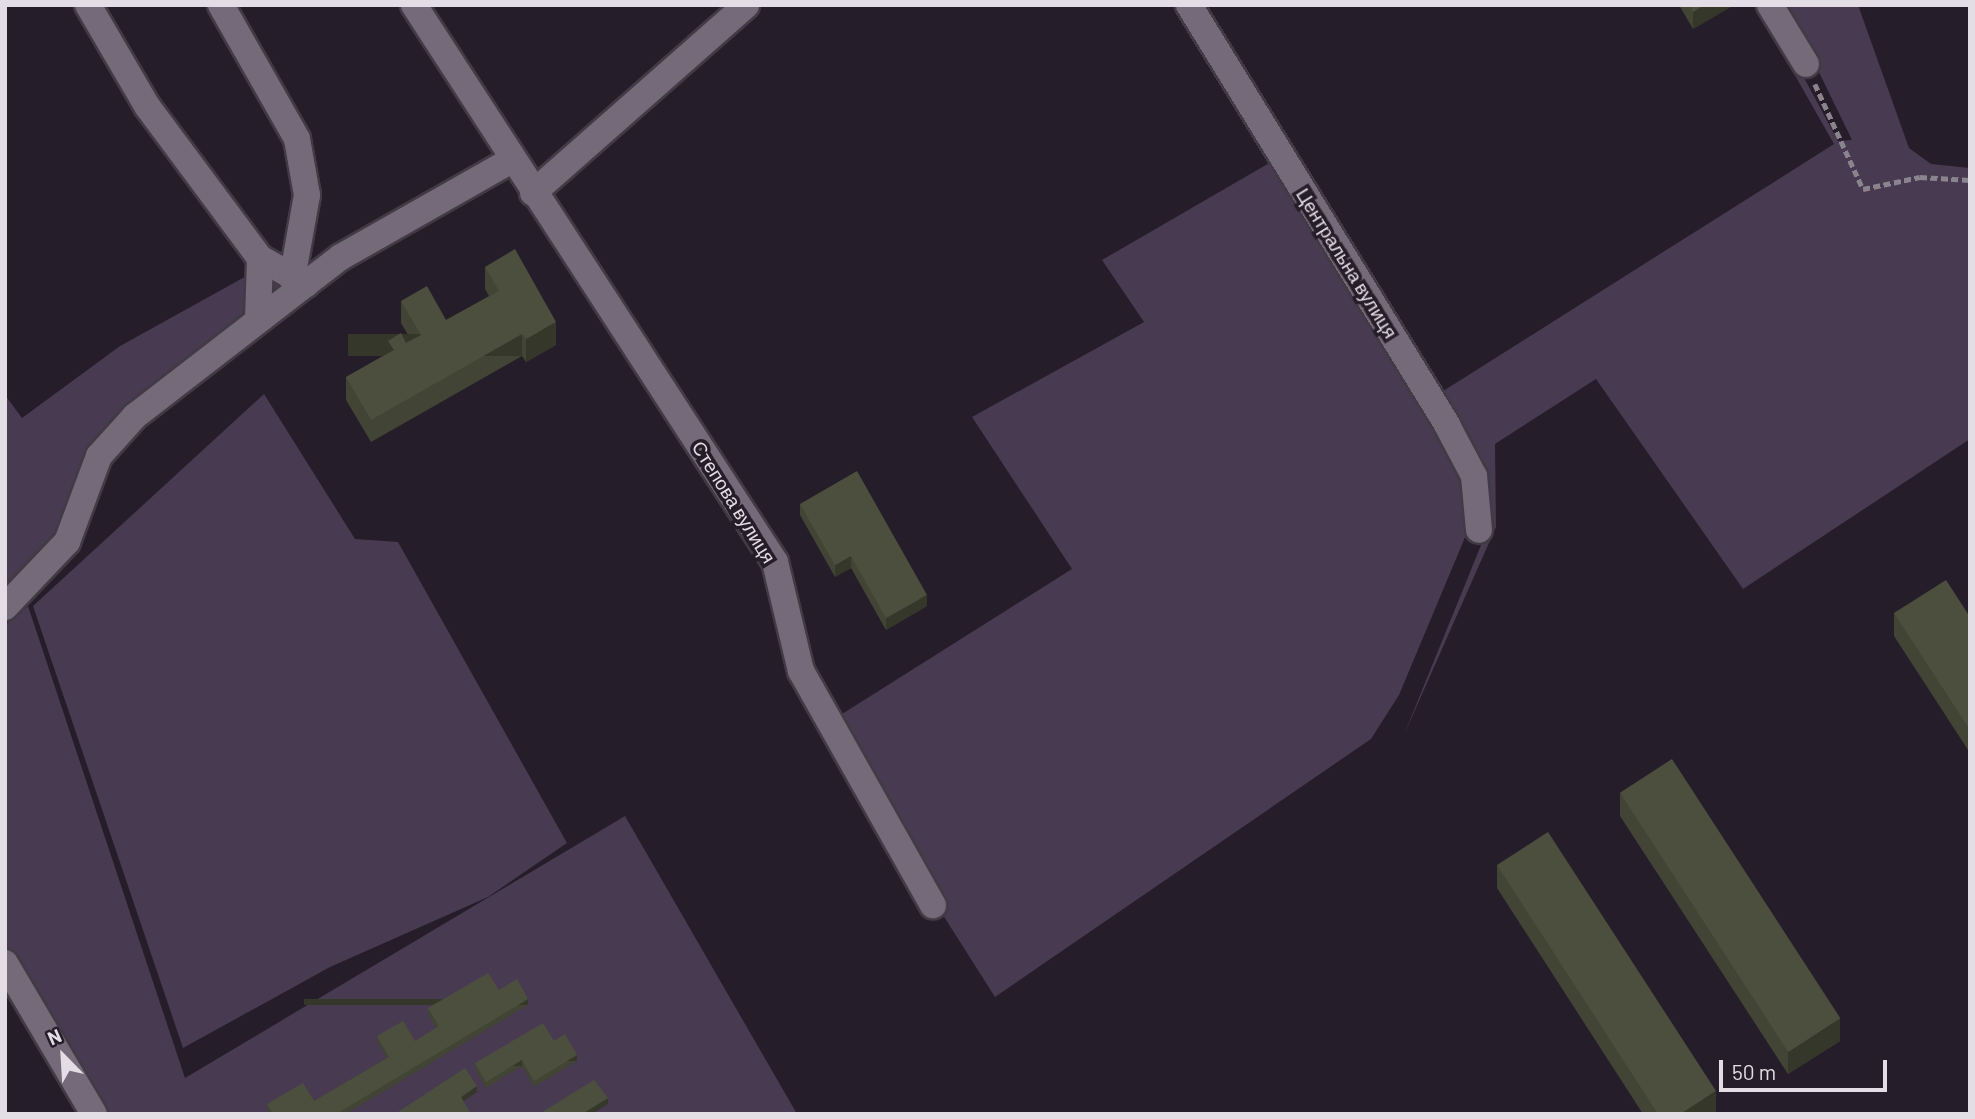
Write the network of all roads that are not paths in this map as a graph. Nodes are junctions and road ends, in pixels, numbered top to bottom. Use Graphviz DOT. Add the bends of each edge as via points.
graph roads {
  1 [pos="88,5"];
  2 [pos="220,5"];
  3 [pos="414,5"];
  4 [pos="746,5"];
  5 [pos="1189,5"];
  6 [pos="1770,5"];
  7 [pos="1806,64"];
  8 [pos="510,161"];
  9 [pos="533,192"];
  10 [pos="260,258"];
  11 [pos="299,281"];
  12 [pos="258,319"];
  13 [pos="1479,530"];
  14 [pos="5,607"];
  15 [pos="933,905"];
  16 [pos="5,963"];
  17 [pos="94,1114"];
  1 -- 10 [label="street" via="147,106"];
  2 -- 11 [label="street" via="298,139 307,195"];
  3 -- 8 [label="street, Степова вулиця"];
  4 -- 9 [label="street"];
  5 -- 13 [label="street, Центральна вулиця" via="1447,425 1474,476"];
  6 -- 7 [label="street"];
  8 -- 9 [label="street, Степова вулиця"];
  8 -- 11 [label="street"];
  9 -- 15 [label="street, Степова вулиця" via="775,562 801,671"];
  10 -- 11 [label="street"];
  10 -- 12 [label="street"];
  11 -- 12 [label="street"];
  12 -- 14 [label="street" via="114,436 99,456 67,542"];
  16 -- 17 [label="street"];
}
